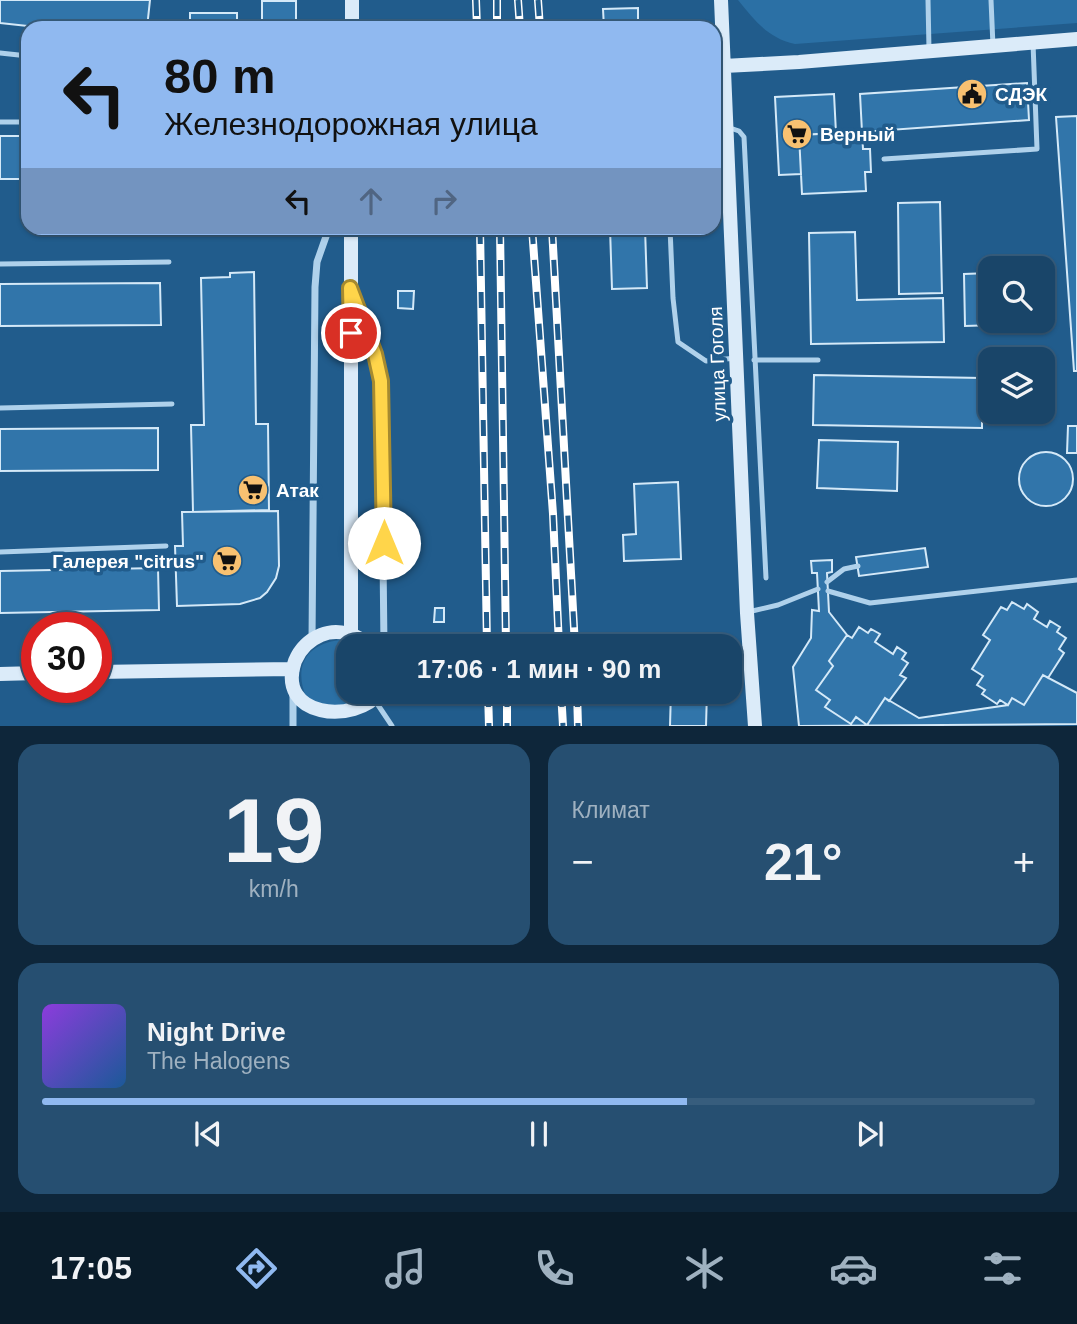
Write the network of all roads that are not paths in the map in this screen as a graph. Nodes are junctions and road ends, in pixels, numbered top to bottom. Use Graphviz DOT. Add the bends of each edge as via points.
graph roads {
  1 [pos="352,0"];
  2 [pos="721,0"];
  3 [pos="928,0"];
  4 [pos="991,0"];
  5 [pos="352,21"];
  6 [pos="719,21"];
  7 [pos="1077,39"];
  8 [pos="1033,43"];
  9 [pos="993,46"];
  10 [pos="721,51"];
  11 [pos="929,52"];
  12 [pos="0,53"];
  13 [pos="21,55"];
  14 [pos="724,66"];
  15 [pos="0,122"];
  16 [pos="21,122"];
  17 [pos="726,129"];
  18 [pos="884,159"];
  19 [pos="327,235"];
  20 [pos="351,235"];
  21 [pos="670,235"];
  22 [pos="169,262"];
  23 [pos="0,264"];
  24 [pos="350,288"];
  25 [pos="736,358"];
  26 [pos="754,360"];
  27 [pos="818,360"];
  28 [pos="172,404"];
  29 [pos="0,408"];
  30 [pos="166,546"];
  31 [pos="0,552"];
  32 [pos="858,566"];
  33 [pos="766,578"];
  34 [pos="1077,580"];
  35 [pos="827,582"];
  36 [pos="818,589"];
  37 [pos="828,591"];
  38 [pos="747,613"];
  39 [pos="351,634"];
  40 [pos="384,634"];
  41 [pos="312,640"];
  42 [pos="293,669"];
  43 [pos="112,672"];
  44 [pos="21,673"];
  45 [pos="0,674"];
  46 [pos="293,687"];
  47 [pos="372,704"];
  48 [pos="381,704"];
  49 [pos="293,726"];
  50 [pos="392,726"];
  51 [pos="755,726"];
  1 -- 5 [label="street"];
  2 -- 6 [label="street, улица Гоголя"];
  3 -- 11 [label="lane"];
  4 -- 9 [label="lane"];
  7 -- 8 [label="street"];
  8 -- 9 [label="street"];
  8 -- 18 [label="lane" via="1037,149"];
  9 -- 11 [label="street"];
  10 -- 14 [label="street, улица Гоголя"];
  11 -- 14 [label="street"];
  12 -- 13 [label="lane"];
  14 -- 17 [label="street, улица Гоголя"];
  15 -- 16 [label="lane"];
  17 -- 25 [label="street, улица Гоголя"];
  17 -- 26 [label="lane" via="734,128 744,137"];
  19 -- 41 [label="street" via="315,286"];
  20 -- 24 [label="street"];
  21 -- 25 [label="lane" via="678,342 706,361"];
  22 -- 23 [label="lane"];
  24 -- 39 [label="street"];
  24 -- 40 [label="street" via="381,381"];
  25 -- 38 [label="street, улица Гоголя"];
  26 -- 27 [label="lane"];
  26 -- 33 [label="lane"];
  28 -- 29 [label="lane"];
  30 -- 31 [label="lane"];
  32 -- 35 [label="lane" via="844,569"];
  34 -- 37 [label="lane" via="870,603"];
  36 -- 38 [label="lane"];
  38 -- 51 [label="street, улица Гоголя"];
  39 -- 41 [label="street" via="324,634"];
  41 -- 42 [label="street" via="296,658"];
  42 -- 43 [label="street"];
  42 -- 46 [label="street"];
  44 -- 45 [label="street"];
  46 -- 47 [label="street" via="308,713 322,720 352,721"];
  46 -- 49 [label="street"];
  48 -- 50 [label="lane"];
}
